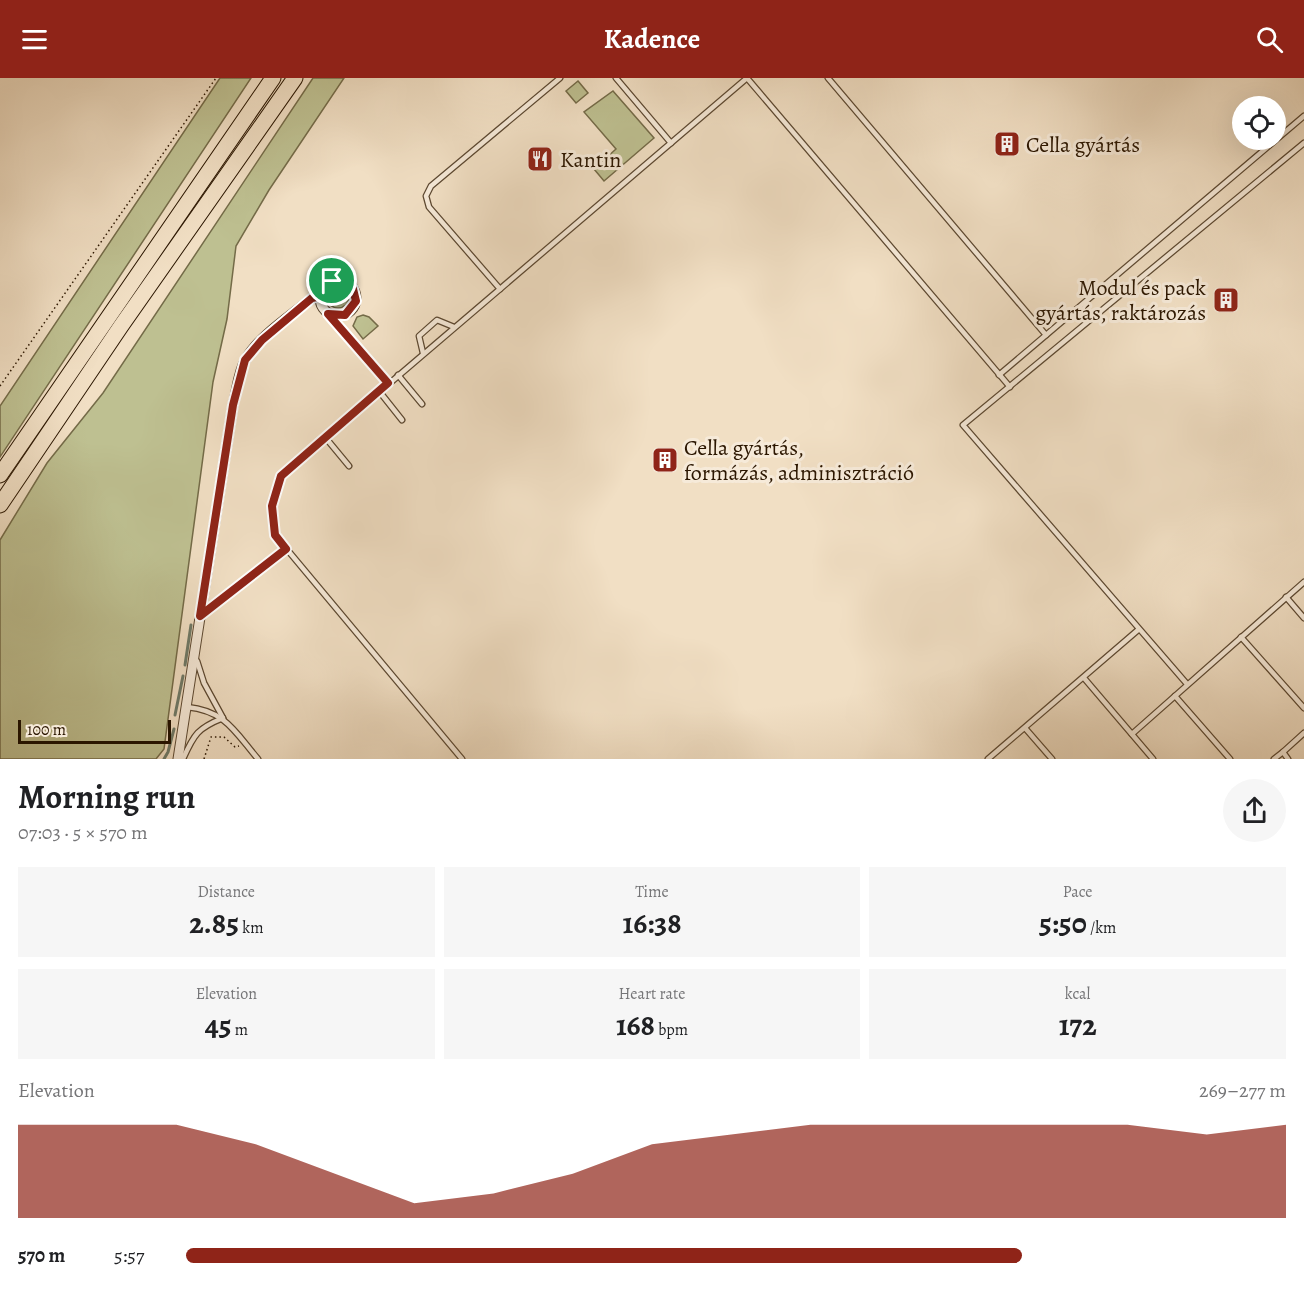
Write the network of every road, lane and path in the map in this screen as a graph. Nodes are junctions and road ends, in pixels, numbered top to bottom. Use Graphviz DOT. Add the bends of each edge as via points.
graph roads {
  1 [pos="216,78"];
  2 [pos="273,78"];
  3 [pos="295,78"];
  4 [pos="560,78"];
  5 [pos="616,78"];
  6 [pos="747,78"];
  7 [pos="828,78"];
  8 [pos="1304,116"];
  9 [pos="671,143"];
  10 [pos="1304,143"];
  11 [pos="500,289"];
  12 [pos="320,296"];
  13 [pos="328,314"];
  14 [pos="454,327"];
  15 [pos="1046,335"];
  16 [pos="423,353"];
  17 [pos="398,375"];
  18 [pos="999,375"];
  19 [pos="388,383"];
  20 [pos="0,386"];
  21 [pos="1010,387"];
  22 [pos="379,391"];
  23 [pos="422,404"];
  24 [pos="402,420"];
  25 [pos="325,437"];
  26 [pos="349,465"];
  27 [pos="0,475"];
  28 [pos="0,506"];
  29 [pos="286,549"];
  30 [pos="1304,582"];
  31 [pos="1286,597"];
  32 [pos="200,616"];
  33 [pos="1304,618"];
  34 [pos="1138,630"];
  35 [pos="1241,637"];
  36 [pos="195,654"];
  37 [pos="1084,678"];
  38 [pos="1187,684"];
  39 [pos="1175,696"];
  40 [pos="187,707"];
  41 [pos="1304,708"];
  42 [pos="223,718"];
  43 [pos="1025,728"];
  44 [pos="1304,733"];
  45 [pos="1132,734"];
  46 [pos="243,742"];
  47 [pos="1283,752"];
  48 [pos="180,759"];
  49 [pos="204,759"];
  50 [pos="258,759"];
  51 [pos="462,759"];
  52 [pos="988,759"];
  53 [pos="1052,759"];
  54 [pos="1153,759"];
  55 [pos="1230,759"];
  56 [pos="1274,759"];
  57 [pos="1288,759"];
  1 -- 20 [label="path"];
  2 -- 27 [label="highway"];
  3 -- 28 [label="highway"];
  4 -- 11 [label="lane" via="431,186 426,196 429,207"];
  5 -- 9 [label="lane"];
  6 -- 9 [label="lane"];
  6 -- 18 [label="lane"];
  7 -- 15 [label="lane"];
  8 -- 15 [label="lane"];
  9 -- 11 [label="lane"];
  10 -- 21 [label="lane"];
  11 -- 14 [label="lane"];
  12 -- 13 [label="street" via="321,306"];
  12 -- 13 [label="street" via="323,287 332,281 344,282 353,289 356,301 350,312"];
  12 -- 32 [label="street" via="312,298 245,360 233,405"];
  13 -- 19 [label="lane"];
  14 -- 16 [label="lane"];
  14 -- 16 [label="lane" via="437,320 419,336"];
  15 -- 18 [label="lane"];
  16 -- 17 [label="lane"];
  17 -- 19 [label="lane"];
  17 -- 23 [label="lane"];
  18 -- 21 [label="lane"];
  19 -- 22 [label="lane"];
  21 -- 34 [label="lane" via="963,425"];
  22 -- 24 [label="lane"];
  22 -- 25 [label="lane"];
  25 -- 26 [label="lane"];
  25 -- 29 [label="lane" via="281,476 272,506 275,535"];
  29 -- 32 [label="lane"];
  29 -- 51 [label="lane"];
  30 -- 31 [label="lane"];
  31 -- 33 [label="lane"];
  31 -- 35 [label="lane"];
  32 -- 36 [label="street"];
  34 -- 37 [label="lane"];
  34 -- 38 [label="lane"];
  35 -- 38 [label="lane"];
  35 -- 41 [label="lane"];
  36 -- 40 [label="street"];
  36 -- 42 [label="lane" via="198,669"];
  37 -- 43 [label="lane"];
  37 -- 45 [label="lane"];
  38 -- 39 [label="lane"];
  39 -- 45 [label="lane"];
  39 -- 55 [label="lane"];
  40 -- 42 [label="lane" via="203,708"];
  40 -- 48 [label="street"];
  42 -- 46 [label="lane"];
  42 -- 48 [label="lane" via="202,727"];
  43 -- 52 [label="lane"];
  43 -- 53 [label="lane"];
  44 -- 47 [label="lane"];
  45 -- 54 [label="lane"];
  46 -- 49 [label="path" via="235,747 224,737 211,737"];
  46 -- 50 [label="lane"];
  47 -- 56 [label="lane"];
  47 -- 57 [label="lane"];
}
